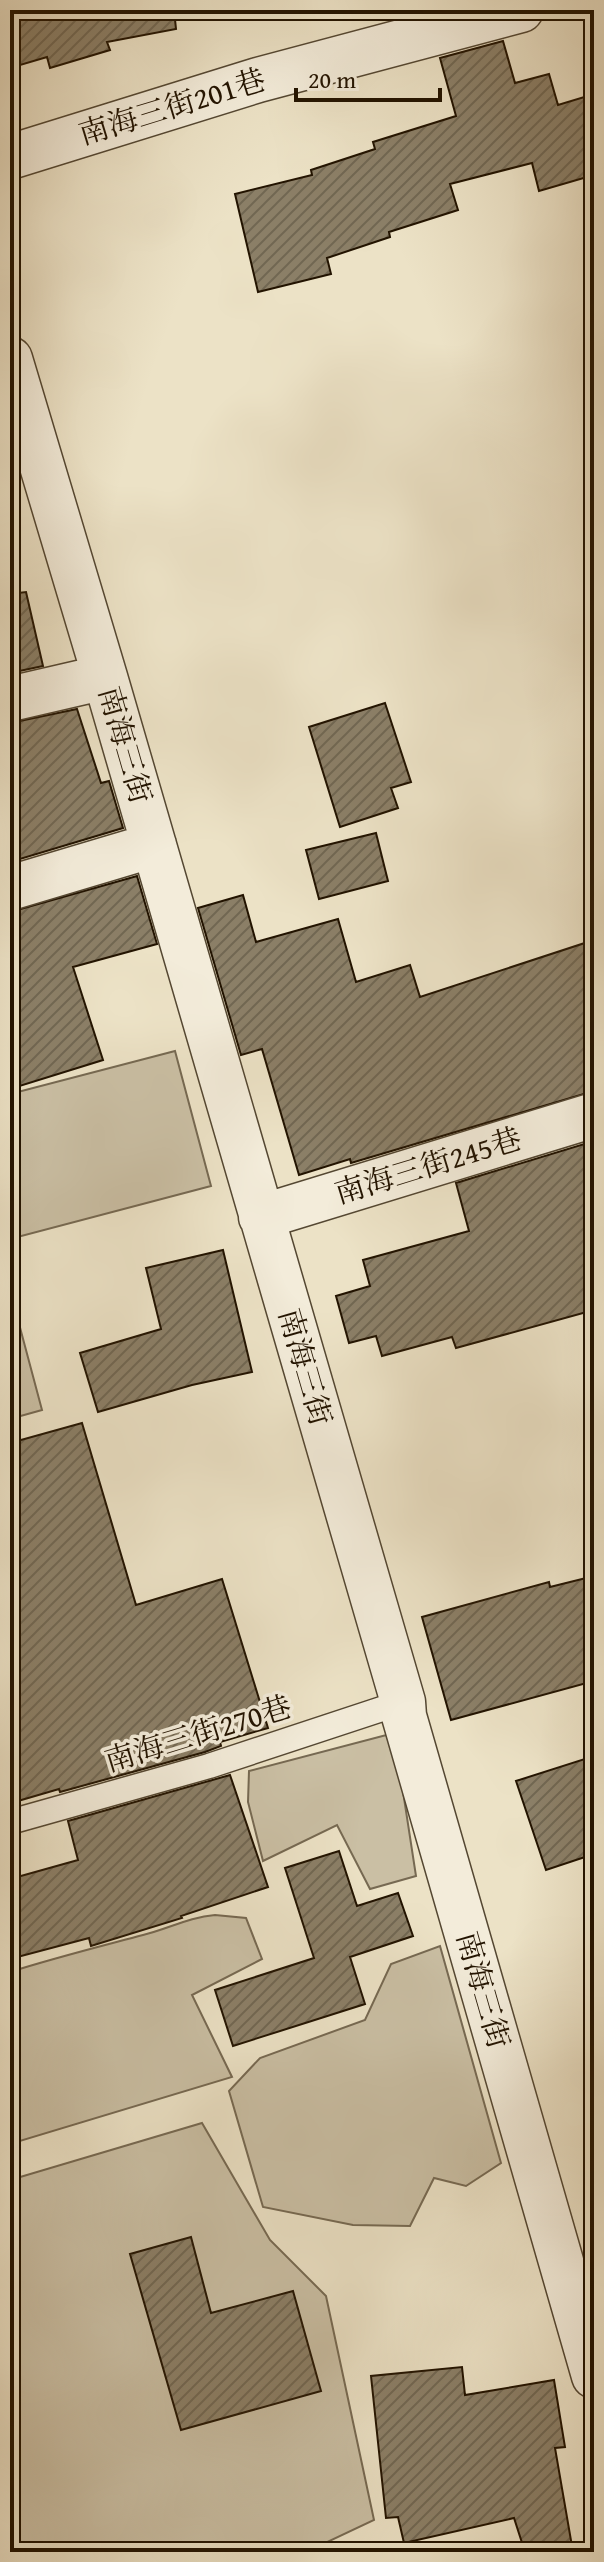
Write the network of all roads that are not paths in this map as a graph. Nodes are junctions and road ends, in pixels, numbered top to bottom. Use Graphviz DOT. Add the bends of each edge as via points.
graph roads {
  1 [pos="521,10"];
  2 [pos="10,157"];
  3 [pos="10,359"];
  4 [pos="105,677"];
  5 [pos="10,699"];
  6 [pos="154,845"];
  7 [pos="10,888"];
  8 [pos="594,1115"];
  9 [pos="261,1217"];
  10 [pos="403,1702"];
  11 [pos="10,1822"];
  12 [pos="594,2376"];
  1 -- 2 [label="street, 南海三街201巷" via="258,80"];
  3 -- 4 [label="street, 南海三街"];
  4 -- 5 [label="street"];
  4 -- 6 [label="street, 南海三街"];
  6 -- 7 [label="street"];
  6 -- 9 [label="street, 南海三街"];
  8 -- 9 [label="street, 南海三街245巷"];
  9 -- 10 [label="street, 南海三街"];
  10 -- 11 [label="lane, 南海三街270巷" via="248,1754"];
  10 -- 12 [label="street, 南海三街"];
}
